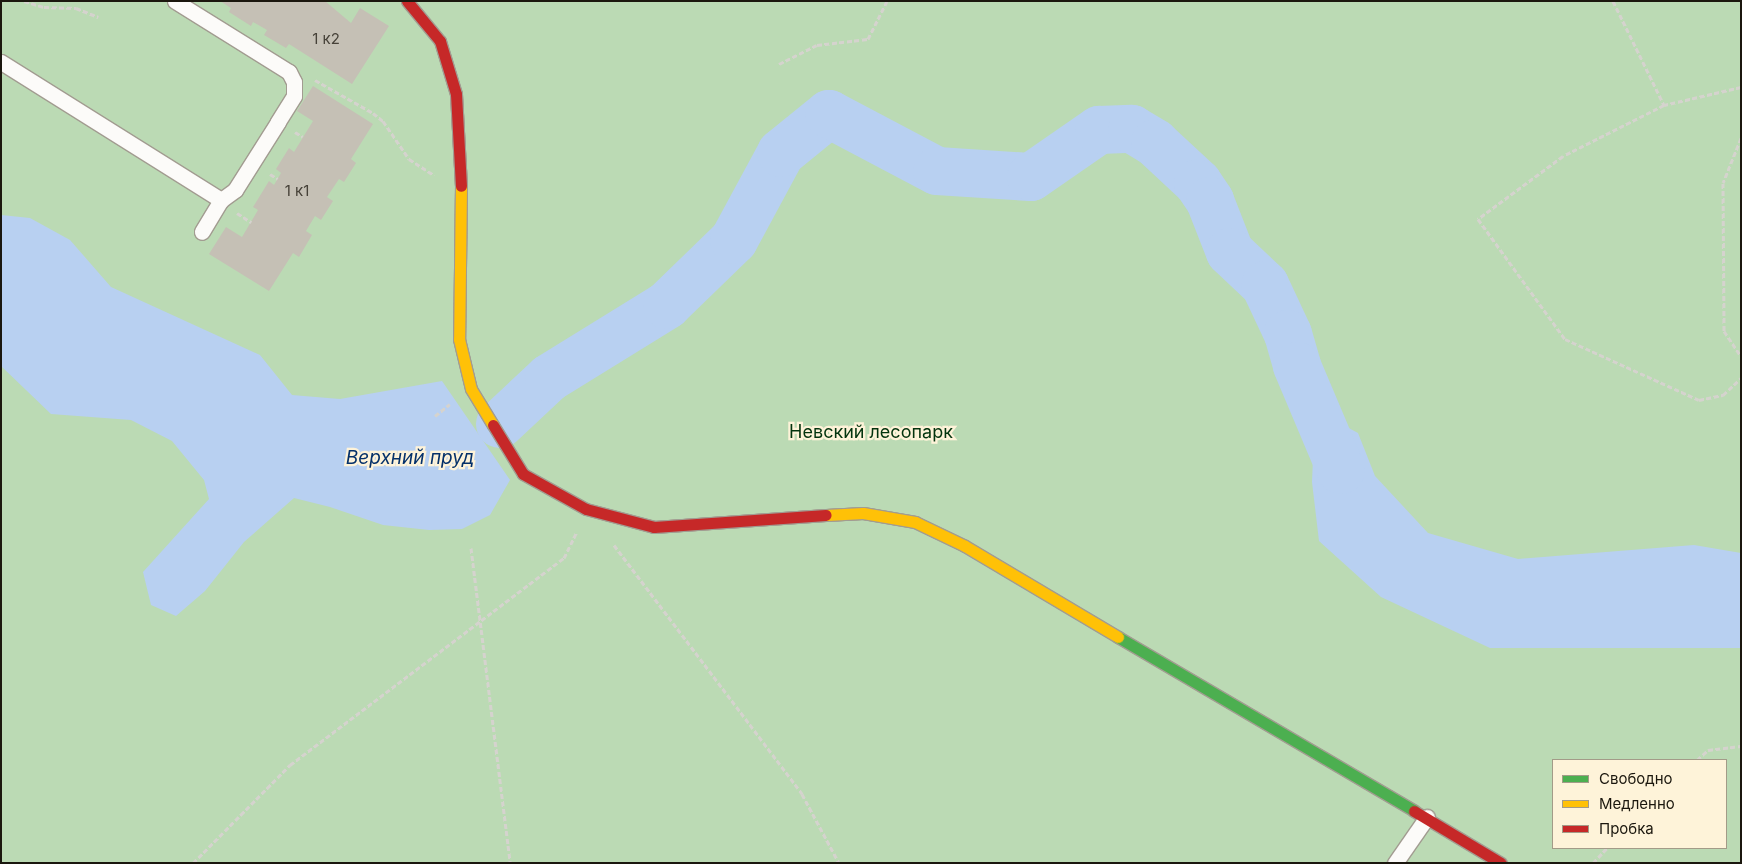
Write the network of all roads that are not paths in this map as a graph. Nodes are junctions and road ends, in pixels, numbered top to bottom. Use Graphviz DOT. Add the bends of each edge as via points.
graph roads {
  1 [pos="176,1"];
  2 [pos="407,1"];
  3 [pos="1,62"];
  4 [pos="222,200"];
  5 [pos="202,232"];
  6 [pos="1427,817"];
  7 [pos="1395,863"];
  8 [pos="1501,863"];
  1 -- 4 [label="lane" via="289,72 294,82 294,96 235,190"];
  2 -- 6 [label="street" via="440,41 456,94 461,192 459,339 471,389 523,474 586,509 654,526 864,513 915,522 965,546"];
  3 -- 4 [label="lane"];
  4 -- 5 [label="lane"];
  6 -- 7 [label="lane"];
  6 -- 8 [label="street"];
}
